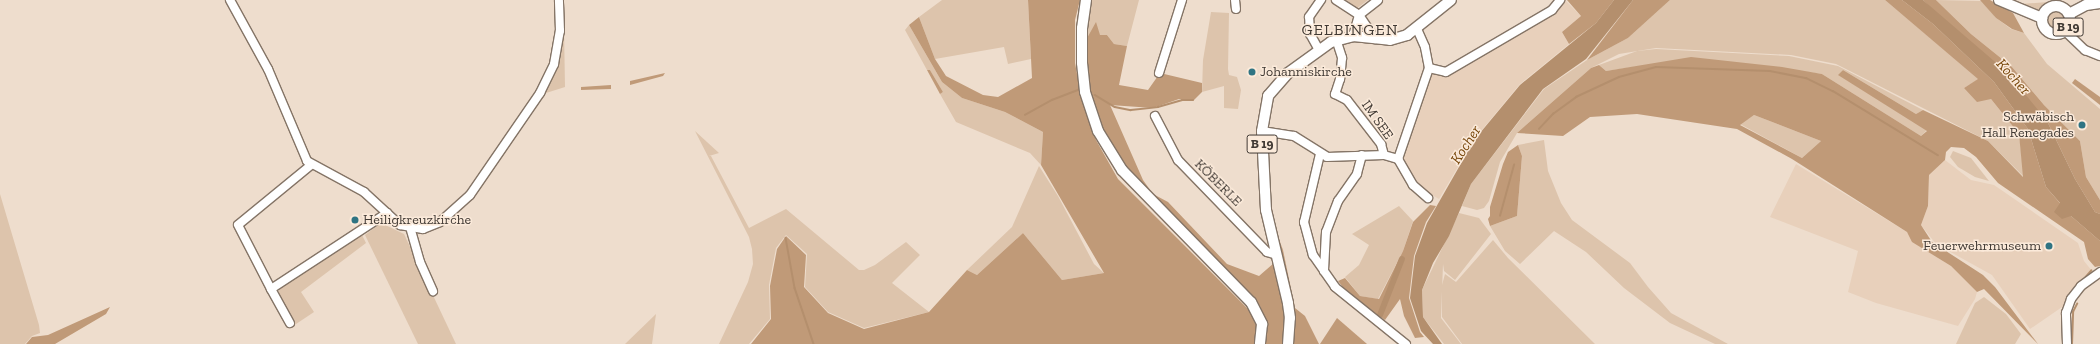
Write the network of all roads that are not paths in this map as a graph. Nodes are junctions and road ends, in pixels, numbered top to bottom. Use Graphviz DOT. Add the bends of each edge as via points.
graph roads {
  1 [pos="230,0"];
  2 [pos="559,0"];
  3 [pos="1086,0"];
  4 [pos="1182,0"];
  5 [pos="1235,0"];
  6 [pos="1321,0"];
  7 [pos="1336,0"];
  8 [pos="1378,0"];
  9 [pos="1451,0"];
  10 [pos="1560,0"];
  11 [pos="1999,0"];
  12 [pos="2100,3"];
  13 [pos="1236,9"];
  14 [pos="2069,14"];
  15 [pos="1359,15"];
  16 [pos="2042,18"];
  17 [pos="1417,29"];
  18 [pos="2065,31"];
  19 [pos="1353,36"];
  20 [pos="1375,39"];
  21 [pos="1336,40"];
  22 [pos="1319,50"];
  23 [pos="2100,56"];
  24 [pos="1429,68"];
  25 [pos="1159,73"];
  26 [pos="1155,116"];
  27 [pos="1262,130"];
  28 [pos="1320,154"];
  29 [pos="1362,155"];
  30 [pos="1384,155"];
  31 [pos="1398,159"];
  32 [pos="311,165"];
  33 [pos="1428,198"];
  34 [pos="387,213"];
  35 [pos="410,227"];
  36 [pos="1277,254"];
  37 [pos="1324,271"];
  38 [pos="2100,272"];
  39 [pos="271,289"];
  40 [pos="433,291"];
  41 [pos="290,323"];
  42 [pos="1260,344"];
  43 [pos="1288,344"];
  44 [pos="1406,344"];
  45 [pos="2067,344"];
  1 -- 32 [label="street" via="268,69 303,156"];
  2 -- 35 [label="street" via="560,31 554,64 532,107 458,209 432,226 423,229"];
  3 -- 42 [label="main road" via="1082,28 1082,68 1089,105 1098,131 1122,170 1251,302 1262,324"];
  4 -- 25 [label="street"];
  5 -- 13 [label="street"];
  6 -- 22 [label="street" via="1309,17 1309,31"];
  7 -- 15 [label="street"];
  8 -- 15 [label="street"];
  9 -- 17 [label="main road, B 19"];
  10 -- 24 [label="street" via="1552,10 1446,72"];
  11 -- 16 [label="main road, B 19"];
  12 -- 14 [label="main road, B 19" via="2086,5"];
  14 -- 16 [label="main road, B 19" via="2065,9 2055,6 2047,9"];
  14 -- 18 [label="main road, B 19" via="2069,24"];
  15 -- 19 [label="street"];
  15 -- 20 [label="street"];
  16 -- 18 [label="main road, B 19" via="2043,25 2051,33"];
  17 -- 20 [label="main road, B 19" via="1394,39"];
  17 -- 24 [label="street" via="1425,46"];
  18 -- 23 [label="street" via="2085,50"];
  19 -- 20 [label="main road, B 19"];
  19 -- 21 [label="main road, B 19"];
  21 -- 22 [label="main road, B 19"];
  21 -- 30 [label="street, IM SEE" via="1342,58 1340,79 1335,90 1339,98 1346,100 1381,144"];
  22 -- 27 [label="main road, B 19" via="1272,90 1263,110"];
  24 -- 31 [label="street"];
  26 -- 36 [label="street, KÖBERLE" via="1181,164 1267,252"];
  27 -- 28 [label="street" via="1294,136"];
  27 -- 36 [label="main road, B 19" via="1266,210"];
  28 -- 29 [label="street" via="1327,157"];
  28 -- 37 [label="street" via="1304,222 1313,255"];
  29 -- 30 [label="street"];
  29 -- 37 [label="street" via="1356,174 1338,201 1326,232"];
  30 -- 31 [label="street"];
  31 -- 33 [label="street" via="1413,185"];
  32 -- 34 [label="street" via="364,192"];
  32 -- 39 [label="street" via="238,225"];
  34 -- 35 [label="street" via="400,225"];
  34 -- 39 [label="street"];
  35 -- 40 [label="street" via="420,262"];
  36 -- 43 [label="main road, B 19" via="1290,318"];
  37 -- 44 [label="street" via="1335,287"];
  38 -- 45 [label="street" via="2081,286 2071,299 2066,313"];
  39 -- 41 [label="street"];
}
